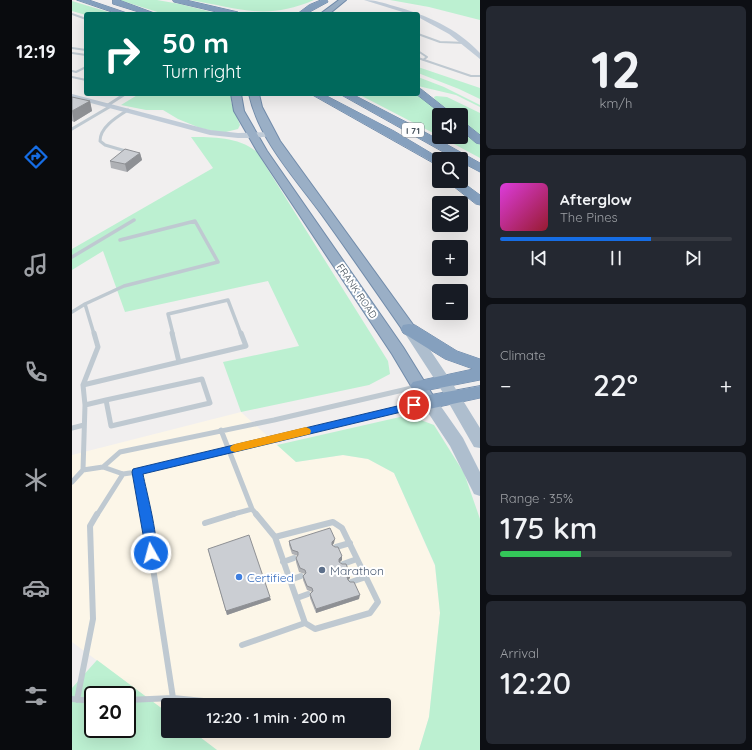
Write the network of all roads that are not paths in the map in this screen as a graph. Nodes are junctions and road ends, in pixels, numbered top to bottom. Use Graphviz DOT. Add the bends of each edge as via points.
graph roads {
  1 [pos="81,0"];
  2 [pos="110,0"];
  3 [pos="177,0"];
  4 [pos="343,0"];
  5 [pos="367,0"];
  6 [pos="325,1"];
  7 [pos="120,12"];
  8 [pos="147,12"];
  9 [pos="226,12"];
  10 [pos="304,12"];
  11 [pos="309,12"];
  12 [pos="327,12"];
  13 [pos="408,12"];
  14 [pos="72,14"];
  15 [pos="420,16"];
  16 [pos="84,18"];
  17 [pos="420,35"];
  18 [pos="466,43"];
  19 [pos="72,48"];
  20 [pos="84,50"];
  21 [pos="420,52"];
  22 [pos="72,53"];
  23 [pos="84,55"];
  24 [pos="480,57"];
  25 [pos="420,59"];
  26 [pos="423,60"];
  27 [pos="84,68"];
  28 [pos="72,71"];
  29 [pos="480,76"];
  30 [pos="72,77"];
  31 [pos="84,80"];
  32 [pos="420,93"];
  33 [pos="72,96"];
  34 [pos="122,96"];
  35 [pos="236,96"];
  36 [pos="254,96"];
  37 [pos="320,96"];
  38 [pos="349,96"];
  39 [pos="110,105"];
  40 [pos="440,108"];
  41 [pos="128,110"];
  42 [pos="72,129"];
  43 [pos="468,131"];
  44 [pos="390,133"];
  45 [pos="271,134"];
  46 [pos="254,137"];
  47 [pos="480,141"];
  48 [pos="131,152"];
  49 [pos="432,159"];
  50 [pos="432,165"];
  51 [pos="480,168"];
  52 [pos="468,180"];
  53 [pos="462,188"];
  54 [pos="480,188"];
  55 [pos="480,201"];
  56 [pos="134,220"];
  57 [pos="120,240"];
  58 [pos="72,257"];
  59 [pos="85,304"];
  60 [pos="72,312"];
  61 [pos="409,329"];
  62 [pos="180,362"];
  63 [pos="480,364"];
  64 [pos="480,374"];
  65 [pos="444,382"];
  66 [pos="83,385"];
  67 [pos="419,386"];
  68 [pos="480,392"];
  69 [pos="453,397"];
  70 [pos="106,400"];
  71 [pos="429,402"];
  72 [pos="85,405"];
  73 [pos="84,425"];
  74 [pos="72,428"];
  75 [pos="221,430"];
  76 [pos="480,442"];
  77 [pos="229,450"];
  78 [pos="103,467"];
  79 [pos="83,470"];
  80 [pos="137,472"];
  81 [pos="122,474"];
  82 [pos="72,482"];
  83 [pos="480,489"];
  84 [pos="252,509"];
  85 [pos="205,523"];
  86 [pos="275,537"];
  87 [pos="350,543"];
  88 [pos="336,547"];
  89 [pos="151,553"];
  90 [pos="294,558"];
  91 [pos="358,559"];
  92 [pos="284,562"];
  93 [pos="343,564"];
  94 [pos="154,568"];
  95 [pos="301,576"];
  96 [pos="366,578"];
  97 [pos="290,580"];
  98 [pos="351,582"];
  99 [pos="308,594"];
  100 [pos="297,598"];
  101 [pos="305,623"];
  102 [pos="242,645"];
  103 [pos="173,698"];
  104 [pos="161,699"];
  105 [pos="75,700"];
  106 [pos="136,700"];
  1 -- 7 [label="highway"];
  2 -- 8 [label="highway"];
  3 -- 9 [label="highway"];
  4 -- 12 [label="highway"];
  5 -- 13 [label="main road"];
  6 -- 10 [label="highway"];
  6 -- 11 [label="highway"];
  14 -- 16 [label="lane"];
  15 -- 18 [label="main road" via="448,30"];
  17 -- 18 [label="lane" via="440,42"];
  18 -- 24 [label="main road"];
  19 -- 20 [label="lane"];
  21 -- 26 [label="lane" via="427,57"];
  22 -- 23 [label="lane"];
  25 -- 26 [label="lane"];
  26 -- 29 [label="lane" via="471,76"];
  27 -- 28 [label="lane"];
  30 -- 31 [label="lane"];
  32 -- 40 [label="highway"];
  33 -- 39 [label="main road"];
  34 -- 39 [label="lane"];
  35 -- 46 [label="highway, FRANK ROAD" via="239,111"];
  36 -- 45 [label="highway, FRANK ROAD" via="259,114"];
  37 -- 44 [label="highway, I 71"];
  38 -- 51 [label="highway, I 71"];
  39 -- 41 [label="main road"];
  39 -- 42 [label="lane"];
  41 -- 46 [label="main road" via="206,133"];
  41 -- 48 [label="lane" via="110,122 100,141 105,145"];
  43 -- 47 [label="highway"];
  44 -- 49 [label="highway, I 71"];
  44 -- 50 [label="highway"];
  45 -- 46 [label="main road"];
  45 -- 61 [label="highway, FRANK ROAD"];
  46 -- 67 [label="highway, FRANK ROAD"];
  52 -- 54 [label="highway"];
  53 -- 55 [label="highway"];
  56 -- 58 [label="lane"];
  57 -- 59 [label="lane" via="195,221 218,262 124,286"];
  59 -- 60 [label="lane"];
  59 -- 66 [label="lane" via="98,347"];
  61 -- 63 [label="highway" via="449,356"];
  61 -- 65 [label="main road, FRANK ROAD"];
  62 -- 62 [label="lane" via="246,346 228,300 168,314"];
  62 -- 66 [label="lane"];
  64 -- 65 [label="highway"];
  65 -- 67 [label="highway"];
  65 -- 69 [label="main road, FRANK ROAD"];
  66 -- 72 [label="lane"];
  67 -- 71 [label="highway, FRANK ROAD"];
  67 -- 75 [label="lane"];
  68 -- 69 [label="highway"];
  69 -- 71 [label="highway"];
  69 -- 76 [label="main road, FRANK ROAD"];
  70 -- 70 [label="lane" via="202,379 210,403 111,426"];
  70 -- 72 [label="lane"];
  71 -- 77 [label="lane"];
  71 -- 83 [label="main road, FRANK ROAD" via="457,443"];
  72 -- 73 [label="lane"];
  73 -- 74 [label="lane"];
  73 -- 79 [label="lane"];
  75 -- 77 [label="lane"];
  75 -- 78 [label="lane" via="120,452"];
  77 -- 80 [label="lane"];
  77 -- 84 [label="lane"];
  78 -- 79 [label="lane"];
  78 -- 81 [label="lane"];
  79 -- 82 [label="lane"];
  80 -- 81 [label="lane"];
  80 -- 89 [label="lane"];
  81 -- 105 [label="lane" via="90,526 93,619"];
  84 -- 85 [label="lane"];
  84 -- 86 [label="lane"];
  86 -- 87 [label="lane" via="333,522 342,528"];
  86 -- 92 [label="lane"];
  87 -- 88 [label="lane"];
  87 -- 91 [label="lane"];
  90 -- 92 [label="lane"];
  91 -- 93 [label="lane"];
  91 -- 96 [label="lane"];
  92 -- 97 [label="lane"];
  94 -- 103 [label="lane"];
  95 -- 97 [label="lane"];
  96 -- 98 [label="lane"];
  96 -- 101 [label="lane" via="378,602 370,613 315,629"];
  97 -- 100 [label="lane"];
  99 -- 100 [label="lane"];
  100 -- 101 [label="lane"];
  101 -- 102 [label="lane"];
  104 -- 106 [label="lane"];
}
